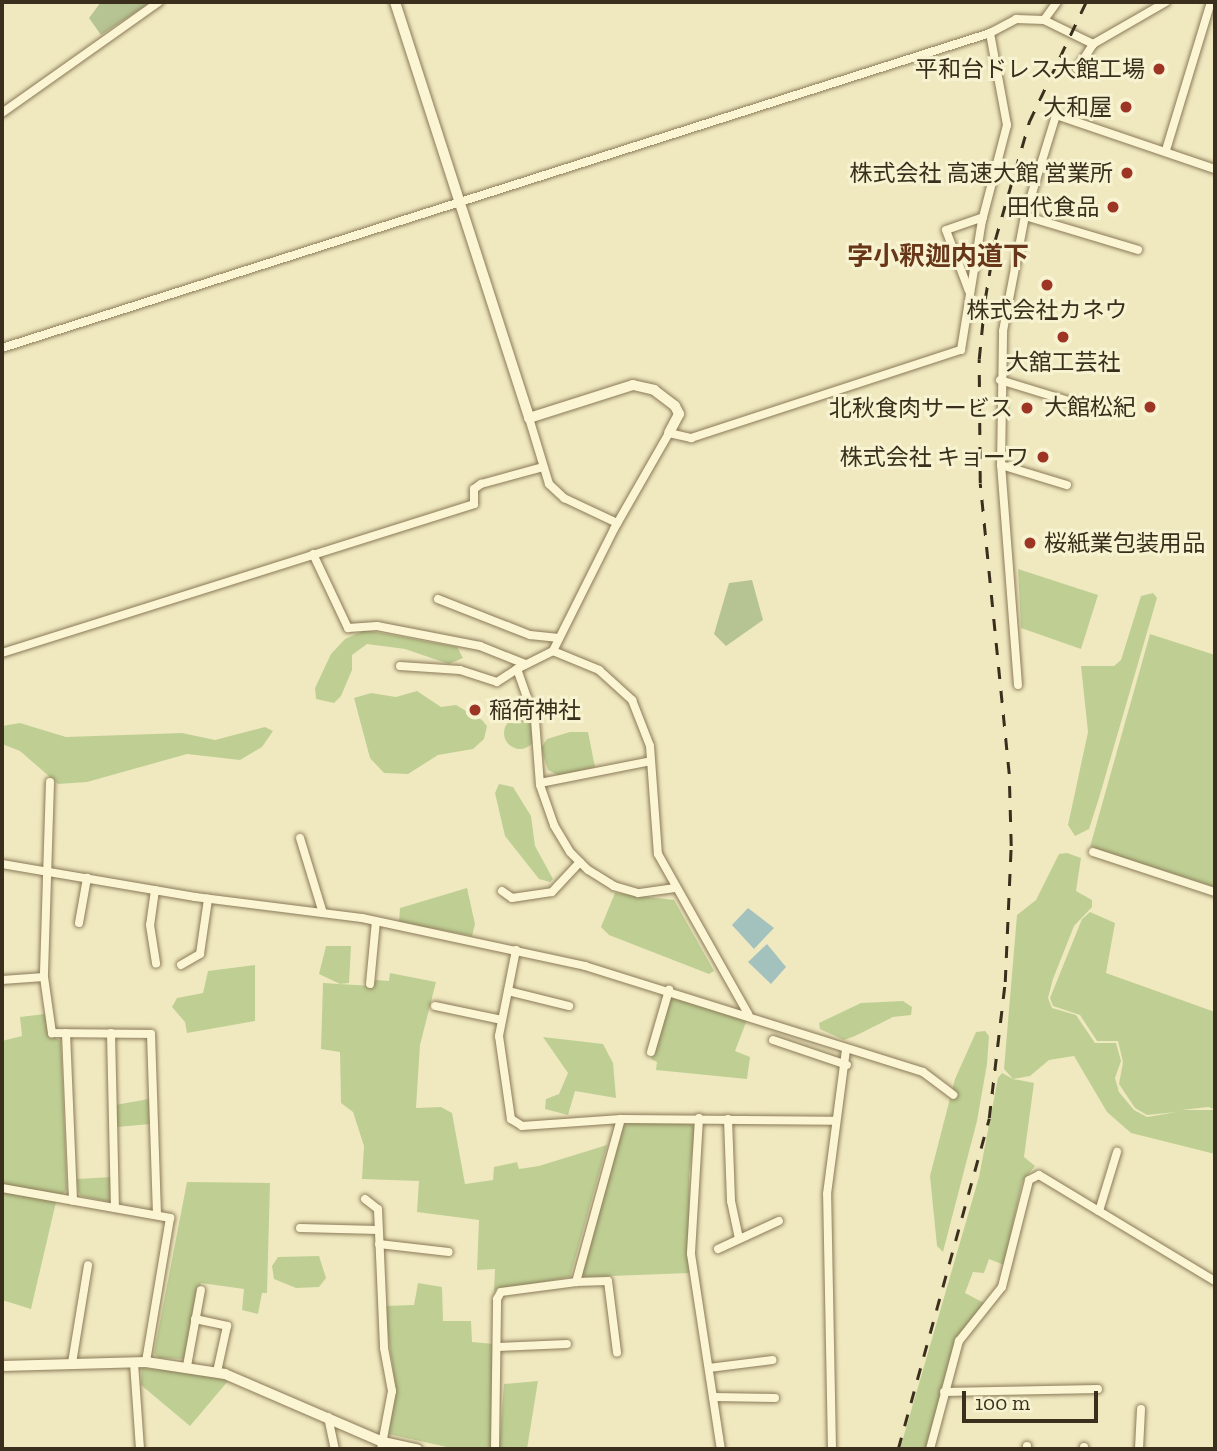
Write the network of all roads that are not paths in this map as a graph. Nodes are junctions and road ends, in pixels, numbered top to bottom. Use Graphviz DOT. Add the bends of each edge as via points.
graph roads {
  1 [pos="159,2"];
  2 [pos="396,2"];
  3 [pos="1057,2"];
  4 [pos="1166,2"];
  5 [pos="1211,2"];
  6 [pos="1044,20"];
  7 [pos="990,33"];
  8 [pos="1093,44"];
  9 [pos="1077,69"];
  10 [pos="2,113"];
  11 [pos="1166,150"];
  12 [pos="1215,169"];
  13 [pos="458,201"];
  14 [pos="1025,216"];
  15 [pos="983,217"];
  16 [pos="1138,250"];
  17 [pos="969,291"];
  18 [pos="2,348"];
  19 [pos="1000,380"];
  20 [pos="1091,408"];
  21 [pos="529,418"];
  22 [pos="669,433"];
  23 [pos="1001,465"];
  24 [pos="543,467"];
  25 [pos="1067,485"];
  26 [pos="617,523"];
  27 [pos="313,554"];
  28 [pos="438,599"];
  29 [pos="559,638"];
  30 [pos="553,651"];
  31 [pos="2,653"];
  32 [pos="400,666"];
  33 [pos="521,666"];
  34 [pos="1018,685"];
  35 [pos="651,761"];
  36 [pos="50,782"];
  37 [pos="540,783"];
  38 [pos="300,838"];
  39 [pos="1094,852"];
  40 [pos="580,862"];
  41 [pos="2,864"];
  42 [pos="48,871"];
  43 [pos="87,878"];
  44 [pos="675,888"];
  45 [pos="155,890"];
  46 [pos="502,891"];
  47 [pos="1215,892"];
  48 [pos="208,899"];
  49 [pos="323,913"];
  50 [pos="376,921"];
  51 [pos="79,923"];
  52 [pos="516,950"];
  53 [pos="156,964"];
  54 [pos="181,965"];
  55 [pos="44,977"];
  56 [pos="2,981"];
  57 [pos="370,984"];
  58 [pos="669,990"];
  59 [pos="508,991"];
  60 [pos="435,1006"];
  61 [pos="569,1006"];
  62 [pos="748,1014"];
  63 [pos="502,1020"];
  64 [pos="66,1033"];
  65 [pos="111,1033"];
  66 [pos="773,1040"];
  67 [pos="846,1050"];
  68 [pos="651,1052"];
  69 [pos="847,1065"];
  70 [pos="953,1095"];
  71 [pos="699,1118"];
  72 [pos="621,1119"];
  73 [pos="728,1119"];
  74 [pos="834,1121"];
  75 [pos="1118,1152"];
  76 [pos="2,1188"];
  77 [pos="365,1199"];
  78 [pos="73,1201"];
  79 [pos="115,1208"];
  80 [pos="1099,1211"];
  81 [pos="157,1215"];
  82 [pos="779,1221"];
  83 [pos="300,1228"];
  84 [pos="378,1230"];
  85 [pos="739,1238"];
  86 [pos="379,1244"];
  87 [pos="718,1249"];
  88 [pos="449,1252"];
  89 [pos="88,1265"];
  90 [pos="1215,1281"];
  91 [pos="576,1282"];
  92 [pos="201,1290"];
  93 [pos="195,1320"];
  94 [pos="567,1344"];
  95 [pos="498,1347"];
  96 [pos="617,1352"];
  97 [pos="772,1360"];
  98 [pos="72,1363"];
  99 [pos="140,1363"];
  100 [pos="2,1366"];
  101 [pos="187,1366"];
  102 [pos="709,1368"];
  103 [pos="217,1372"];
  104 [pos="1098,1389"];
  105 [pos="944,1392"];
  106 [pos="713,1397"];
  107 [pos="775,1398"];
  108 [pos="1141,1409"];
  109 [pos="328,1417"];
  110 [pos="382,1445"];
  111 [pos="140,1449"];
  112 [pos="335,1449"];
  113 [pos="417,1449"];
  114 [pos="495,1449"];
  115 [pos="721,1449"];
  116 [pos="832,1449"];
  117 [pos="930,1449"];
  118 [pos="1139,1449"];
  1 -- 10 [label="street"];
  2 -- 13 [label="street"];
  3 -- 6 [label="street"];
  4 -- 8 [label="street"];
  5 -- 11 [label="street"];
  6 -- 7 [label="street" via="1016,19"];
  6 -- 8 [label="street"];
  7 -- 13 [label="street"];
  7 -- 15 [label="street" via="1007,125"];
  8 -- 9 [label="street"];
  11 -- 12 [label="street"];
  11 -- 14 [label="street" via="1056,115"];
  13 -- 18 [label="street"];
  13 -- 21 [label="street"];
  14 -- 16 [label="street"];
  14 -- 19 [label="street" via="1009,287"];
  15 -- 17 [label="street"];
  15 -- 17 [label="street" via="946,230"];
  17 -- 22 [label="street" via="961,349 691,438"];
  19 -- 20 [label="street"];
  19 -- 23 [label="street"];
  21 -- 22 [label="street" via="633,385 654,390 676,406 679,414"];
  21 -- 24 [label="street"];
  22 -- 26 [label="street"];
  23 -- 25 [label="street"];
  23 -- 34 [label="street"];
  24 -- 26 [label="street" via="549,484 564,498"];
  24 -- 27 [label="street" via="481,484 474,489 474,504"];
  26 -- 29 [label="street"];
  27 -- 31 [label="street"];
  27 -- 33 [label="street" via="348,628 377,626 480,646"];
  28 -- 29 [label="street" via="530,635"];
  29 -- 30 [label="street"];
  30 -- 33 [label="street"];
  30 -- 35 [label="street" via="599,670 622,689 646,729"];
  32 -- 33 [label="street" via="460,670 497,682"];
  33 -- 37 [label="street" via="535,720"];
  35 -- 37 [label="street"];
  35 -- 44 [label="street" via="655,843"];
  36 -- 42 [label="street"];
  37 -- 40 [label="street" via="554,825"];
  38 -- 49 [label="street"];
  39 -- 47 [label="street"];
  40 -- 44 [label="street" via="614,886 638,893"];
  40 -- 46 [label="street" via="552,892 512,898"];
  41 -- 42 [label="street"];
  42 -- 43 [label="street"];
  42 -- 55 [label="street"];
  43 -- 45 [label="street"];
  43 -- 51 [label="street"];
  44 -- 62 [label="street"];
  45 -- 48 [label="street"];
  45 -- 53 [label="street" via="150,925"];
  48 -- 49 [label="street"];
  48 -- 54 [label="street" via="200,954"];
  49 -- 50 [label="street"];
  50 -- 52 [label="street"];
  50 -- 57 [label="street"];
  52 -- 58 [label="street"];
  52 -- 59 [label="street"];
  55 -- 56 [label="street"];
  55 -- 64 [label="street" via="52,1033"];
  58 -- 62 [label="street"];
  58 -- 68 [label="street"];
  59 -- 61 [label="street"];
  59 -- 63 [label="street"];
  60 -- 63 [label="street"];
  62 -- 67 [label="street"];
  63 -- 72 [label="street" via="499,1036 511,1119 522,1126"];
  64 -- 65 [label="street"];
  64 -- 78 [label="street"];
  65 -- 79 [label="street"];
  65 -- 81 [label="street" via="151,1034"];
  66 -- 69 [label="street"];
  67 -- 69 [label="street"];
  67 -- 70 [label="street" via="923,1072"];
  69 -- 74 [label="street"];
  71 -- 72 [label="street"];
  71 -- 73 [label="street"];
  71 -- 102 [label="street" via="691,1254"];
  72 -- 91 [label="street"];
  73 -- 74 [label="street"];
  73 -- 85 [label="street" via="731,1201"];
  74 -- 116 [label="street" via="827,1194"];
  75 -- 80 [label="street"];
  76 -- 78 [label="street"];
  77 -- 84 [label="street" via="378,1209"];
  78 -- 79 [label="street"];
  79 -- 81 [label="street"];
  80 -- 90 [label="street"];
  80 -- 105 [label="street" via="1039,1175 1029,1180 1002,1287 958,1341"];
  81 -- 99 [label="street" via="170,1218"];
  82 -- 85 [label="street"];
  83 -- 84 [label="street"];
  84 -- 86 [label="street"];
  85 -- 87 [label="street"];
  86 -- 88 [label="street"];
  86 -- 110 [label="street" via="384,1349 392,1391"];
  89 -- 98 [label="street"];
  91 -- 95 [label="street" via="501,1292"];
  91 -- 96 [label="street" via="608,1281"];
  92 -- 93 [label="street"];
  93 -- 101 [label="street"];
  93 -- 103 [label="street" via="227,1326"];
  94 -- 95 [label="street"];
  95 -- 114 [label="street"];
  97 -- 102 [label="street"];
  98 -- 99 [label="street"];
  98 -- 100 [label="street"];
  99 -- 101 [label="street"];
  99 -- 111 [label="street"];
  101 -- 103 [label="street"];
  102 -- 106 [label="street"];
  103 -- 109 [label="street"];
  104 -- 105 [label="street"];
  105 -- 117 [label="street"];
  106 -- 107 [label="street"];
  106 -- 115 [label="street"];
  108 -- 118 [label="street"];
  109 -- 110 [label="street"];
  109 -- 112 [label="street"];
  110 -- 113 [label="street"];
}
